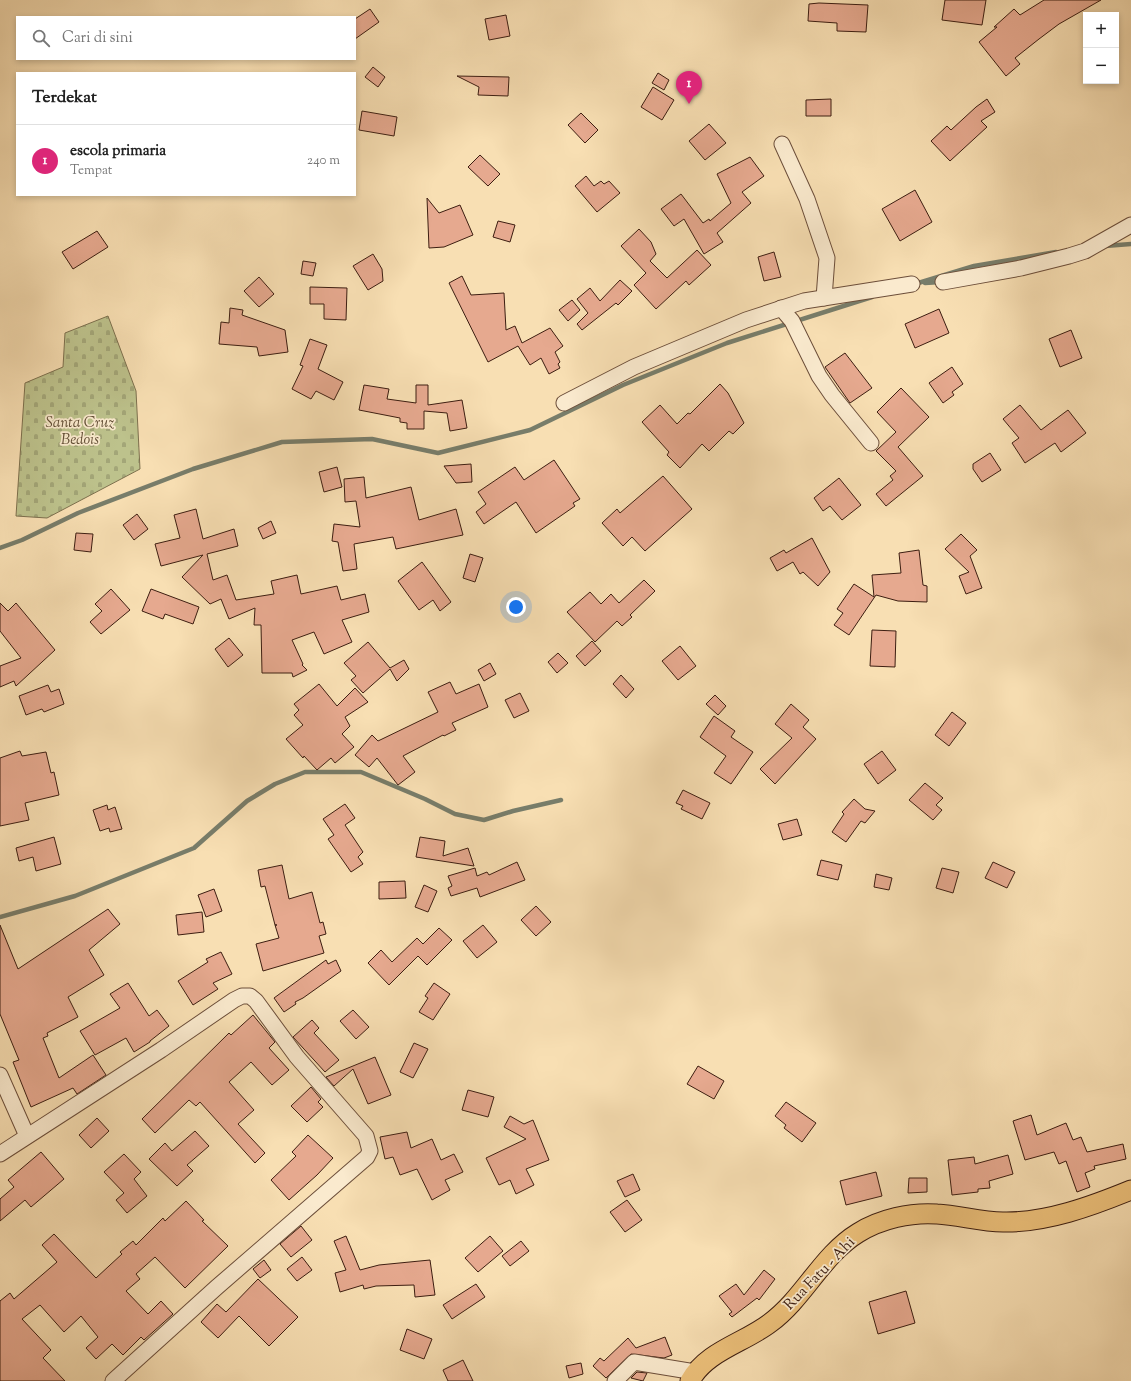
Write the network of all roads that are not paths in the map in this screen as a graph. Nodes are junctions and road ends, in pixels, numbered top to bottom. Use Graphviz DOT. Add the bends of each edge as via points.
graph roads {
  1 [pos="782,144"];
  2 [pos="1131,225"];
  3 [pos="943,282"];
  4 [pos="912,284"];
  5 [pos="824,298"];
  6 [pos="781,308"];
  7 [pos="564,403"];
  8 [pos="871,443"];
  9 [pos="0,1075"];
  10 [pos="27,1136"];
  11 [pos="0,1154"];
  12 [pos="1131,1190"];
  13 [pos="693,1377"];
  14 [pos="113,1381"];
  15 [pos="615,1381"];
  1 -- 5 [label="street" via="807,199 827,258"];
  2 -- 3 [label="street" via="1085,251 1069,256"];
  4 -- 5 [label="street"];
  5 -- 6 [label="street"];
  6 -- 7 [label="street" via="728,327 634,367"];
  6 -- 8 [label="street" via="792,321 819,376"];
  9 -- 10 [label="street"];
  10 -- 11 [label="street"];
  10 -- 14 [label="street" via="161,1050 218,1010 238,998 250,996 298,1057 357,1124 369,1144 370,1151 367,1157 350,1173 217,1287"];
  12 -- 13 [label="main road, Rua Fatu - Ahi" via="1064,1213 1027,1220 1003,1222 936,1214 894,1218 875,1224 858,1233 839,1249 790,1306 770,1323 708,1360"];
  13 -- 15 [label="street" via="634,1362"];
}
